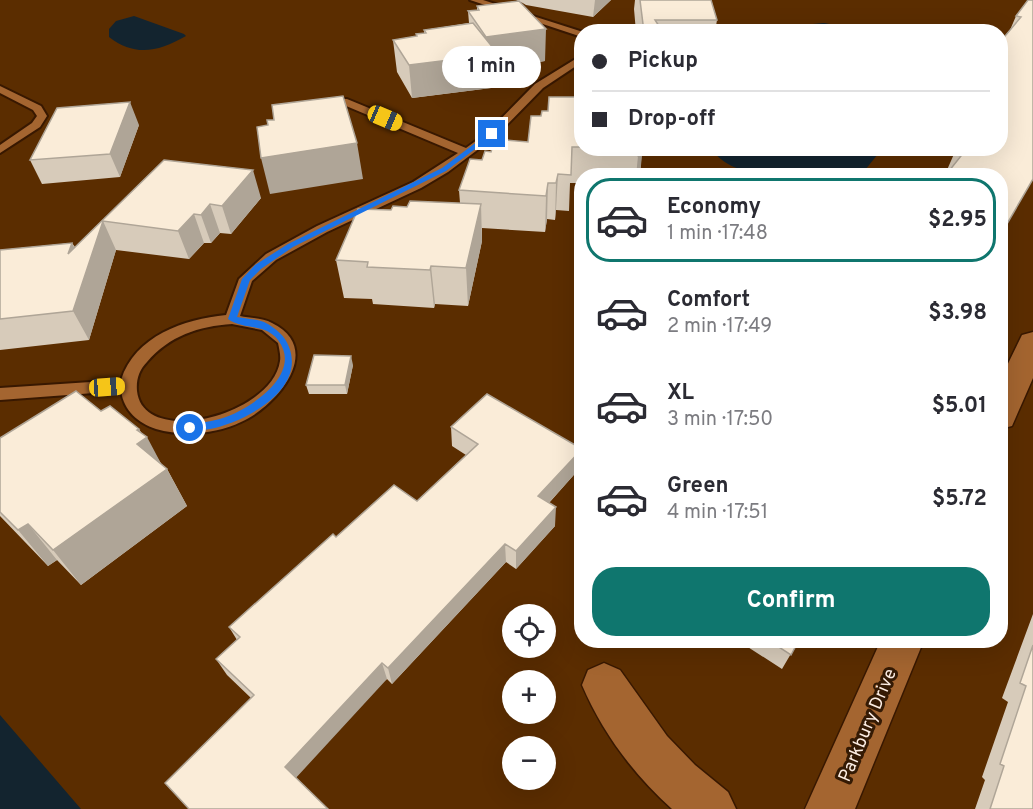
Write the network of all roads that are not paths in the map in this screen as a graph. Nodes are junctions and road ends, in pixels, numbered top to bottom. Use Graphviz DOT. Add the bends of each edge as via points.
graph roads {
  1 [pos="474,0"];
  2 [pos="574,31"];
  3 [pos="574,63"];
  4 [pos="0,88"];
  5 [pos="343,101"];
  6 [pos="0,150"];
  7 [pos="468,153"];
  8 [pos="232,319"];
  9 [pos="1033,342"];
  10 [pos="128,385"];
  11 [pos="0,394"];
  12 [pos="1008,399"];
  13 [pos="900,648"];
  14 [pos="604,685"];
  15 [pos="711,809"];
  16 [pos="830,809"];
  1 -- 2 [label="lane"];
  3 -- 7 [label="lane" via="539,86"];
  4 -- 6 [label="lane" via="37,108 42,116 36,125"];
  5 -- 7 [label="lane"];
  7 -- 8 [label="lane" via="417,185 271,257 246,279"];
  8 -- 10 [label="lane" via="189,326 159,341 137,362"];
  8 -- 10 [label="lane" via="269,328 288,351 282,382 260,405 223,422 175,427 139,413 129,396"];
  9 -- 12 [label="street"];
  10 -- 11 [label="lane"];
  13 -- 16 [label="street, Parkbury Drive"];
  14 -- 15 [label="street" via="640,743 667,773"];
}
